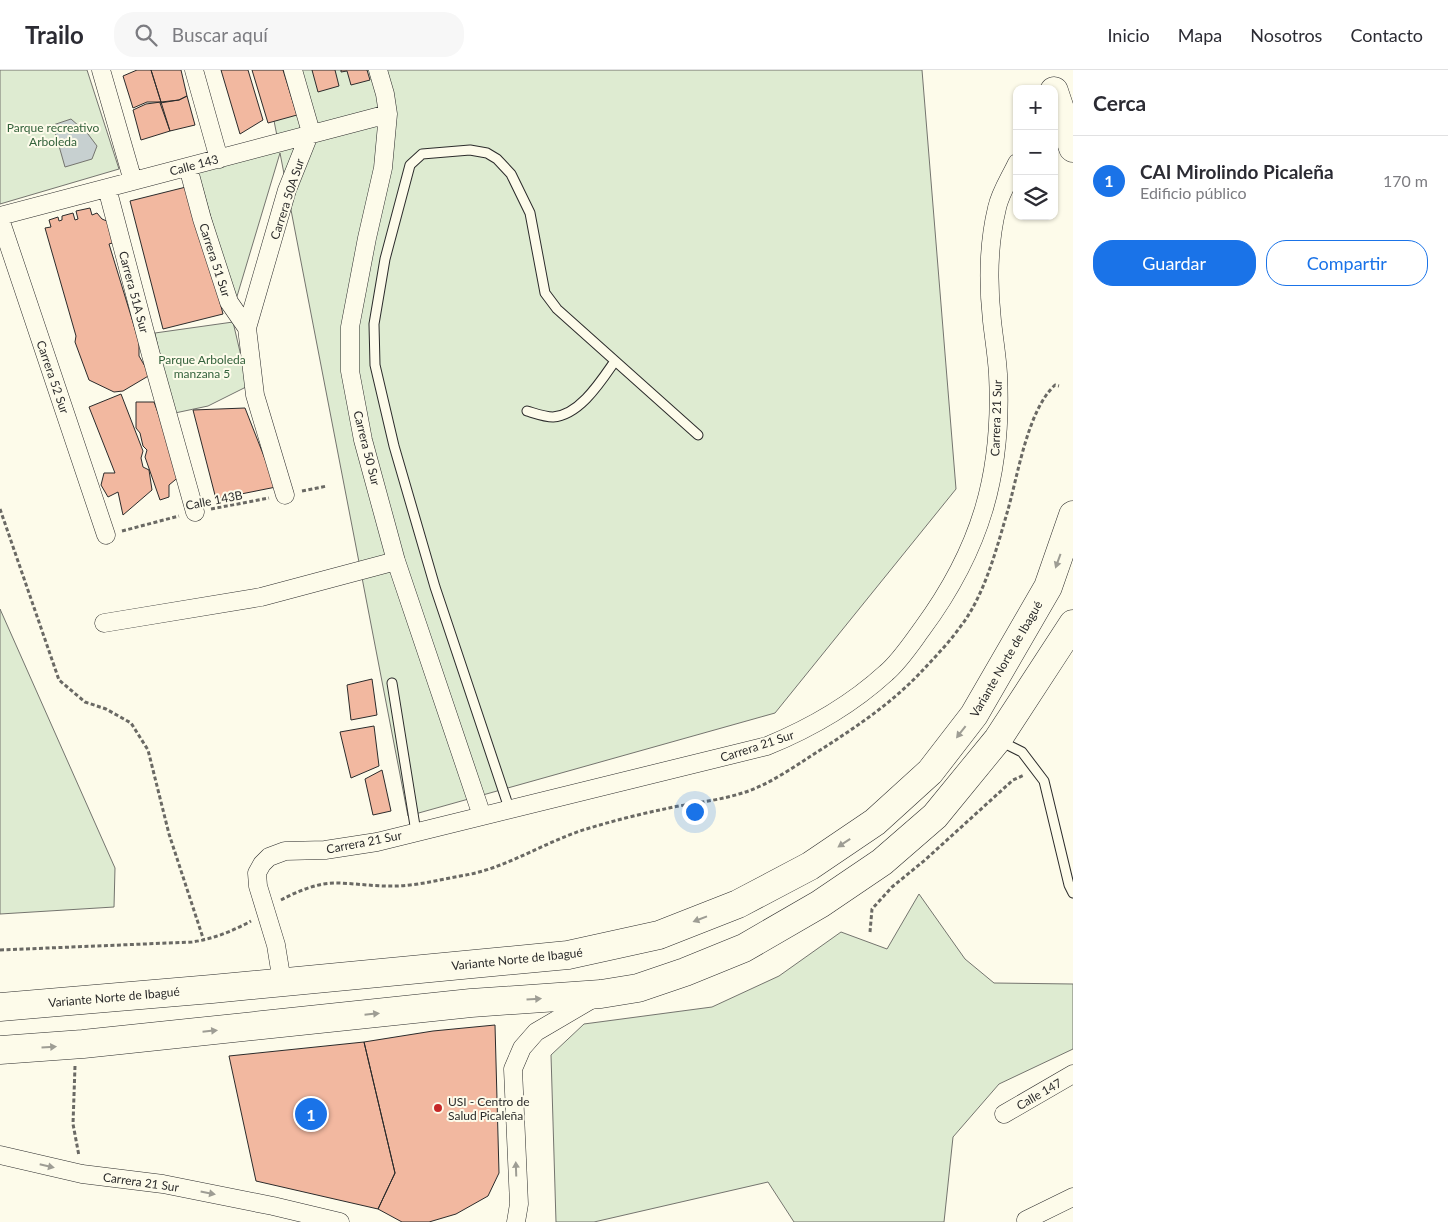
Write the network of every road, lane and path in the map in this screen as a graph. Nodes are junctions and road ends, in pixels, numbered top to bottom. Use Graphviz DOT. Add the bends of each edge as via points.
graph roads {
  1 [pos="101,70"];
  2 [pos="194,70"];
  3 [pos="293,70"];
  4 [pos="378,70"];
  5 [pos="1047,70"];
  6 [pos="1052,85"];
  7 [pos="1058,104"];
  8 [pos="388,114"];
  9 [pos="309,135"];
  10 [pos="1073,148"];
  11 [pos="219,158"];
  12 [pos="188,167"];
  13 [pos="1013,171"];
  14 [pos="133,181"];
  15 [pos="107,188"];
  16 [pos="0,218"];
  17 [pos="247,328"];
  18 [pos="615,361"];
  19 [pos="526,411"];
  20 [pos="698,435"];
  21 [pos="327,486"];
  22 [pos="286,495"];
  23 [pos="0,509"];
  24 [pos="195,512"];
  25 [pos="1073,515"];
  26 [pos="106,535"];
  27 [pos="396,561"];
  28 [pos="104,622"];
  29 [pos="1073,624"];
  30 [pos="392,683"];
  31 [pos="998,739"];
  32 [pos="1036,770"];
  33 [pos="509,808"];
  34 [pos="482,816"];
  35 [pos="416,832"];
  36 [pos="1073,894"];
  37 [pos="870,932"];
  38 [pos="204,940"];
  39 [pos="282,982"];
  40 [pos="601,994"];
  41 [pos="0,1006"];
  42 [pos="83,1044"];
  43 [pos="0,1050"];
  44 [pos="1073,1074"];
  45 [pos="1004,1114"];
  46 [pos="0,1155"];
  47 [pos="82,1174"];
  48 [pos="1073,1197"];
  49 [pos="1026,1220"];
  50 [pos="516,1221"];
  51 [pos="340,1222"];
  1 -- 14 [label="street"];
  2 -- 11 [label="street"];
  3 -- 9 [label="street" via="310,128"];
  4 -- 8 [label="street, Carrera 50 Sur"];
  5 -- 6 [label="main road"];
  7 -- 10 [label="main road"];
  8 -- 9 [label="street, Calle 143"];
  8 -- 27 [label="street, Carrera 50 Sur" via="383,168 350,327 350,371 363,440"];
  9 -- 11 [label="street, Calle 143"];
  9 -- 17 [label="street, Carrera 50A Sur" via="287,190"];
  11 -- 12 [label="street, Calle 143"];
  12 -- 14 [label="street, Calle 143"];
  12 -- 17 [label="street, Carrera 51 Sur" via="229,302"];
  13 -- 33 [label="street, Carrera 21 Sur" via="997,207 989,264 998,373 998,426 986,502 975,537 949,590 906,650 869,689 801,732 767,746"];
  14 -- 15 [label="street, Calle 143"];
  15 -- 16 [label="street, Calle 143"];
  15 -- 24 [label="street, Carrera 51A Sur"];
  16 -- 26 [label="street, Carrera 52 Sur"];
  17 -- 22 [label="street, Carrera 51 Sur" via="255,395"];
  18 -- 19 [label="lane" via="592,392 571,411 553,417"];
  18 -- 20 [label="lane"];
  18 -- 33 [label="lane" via="545,293 530,213 511,174 497,159 487,153 470,150 422,154 410,165 385,259 374,324 375,365 394,446 435,587"];
  21 -- 22 [label="path, Calle 143B"];
  22 -- 24 [label="path, Calle 143B"];
  23 -- 38 [label="path" via="60,680 85,702 106,709 131,724 148,750 169,834"];
  24 -- 26 [label="path, Calle 143B"];
  25 -- 39 [label="main road, Variante Norte de Ibagué, one-way" via="1048,587 974,715 930,772 876,822 810,866 738,904 659,935 568,956"];
  27 -- 28 [label="street" via="261,597"];
  27 -- 34 [label="street, Carrera 50 Sur"];
  29 -- 31 [label="main road"];
  30 -- 35 [label="lane"];
  31 -- 32 [label="lane" via="1022,752"];
  31 -- 40 [label="main road" via="935,816 882,862 820,904 744,948 638,988"];
  32 -- 36 [label="lane" via="1044,781"];
  32 -- 37 [label="path" via="1012,780 892,887 872,909"];
  33 -- 34 [label="street, Carrera 21 Sur"];
  34 -- 35 [label="street, Carrera 21 Sur"];
  35 -- 39 [label="street, Carrera 21 Sur" via="325,850 285,851 269,857 262,864 256,873 258,886 276,944"];
  39 -- 41 [label="main road, Variante Norte de Ibagué"];
  42 -- 40 [label="main road, one-way" via="471,1003"];
  50 -- 40 [label="street, one-way" via="519,1204 513,1069 522,1048 536,1032"];
  43 -- 42 [label="main road, one-way"];
  42 -- 47 [label="path" via="74,1068 73,1124"];
  44 -- 45 [label="street, Calle 147"];
  46 -- 47 [label="street, Carrera 21 Sur, one-way"];
  47 -- 51 [label="street, Carrera 21 Sur, one-way" via="163,1184"];
  48 -- 49 [label="street"];
}
